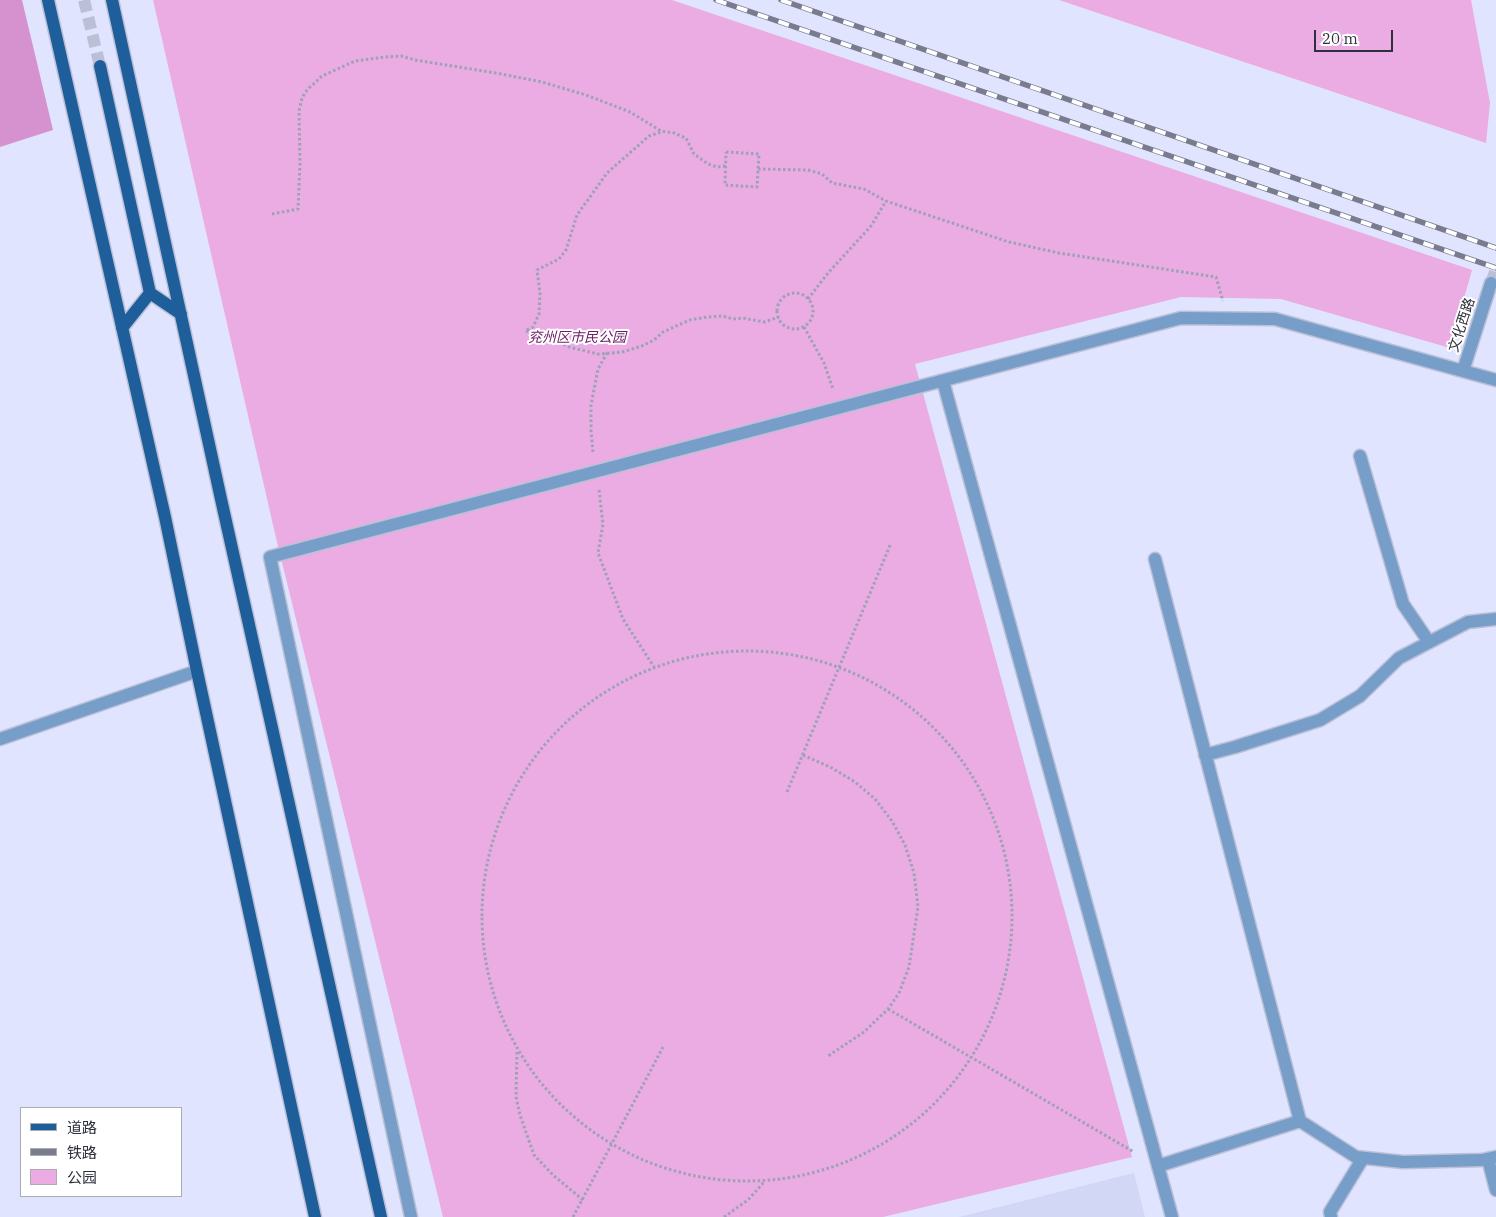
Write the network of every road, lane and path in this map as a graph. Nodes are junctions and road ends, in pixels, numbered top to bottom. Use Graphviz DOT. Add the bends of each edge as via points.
graph roads {
  1 [pos="48,0"];
  2 [pos="112,0"];
  3 [pos="100,66"];
  4 [pos="661,131"];
  5 [pos="726,166"];
  6 [pos="758,169"];
  7 [pos="886,201"];
  8 [pos="272,214"];
  9 [pos="1491,283"];
  10 [pos="150,293"];
  11 [pos="808,299"];
  12 [pos="181,314"];
  13 [pos="779,318"];
  14 [pos="1227,318"];
  15 [pos="804,327"];
  16 [pos="122,328"];
  17 [pos="607,353"];
  18 [pos="1463,371"];
  19 [pos="1496,380"];
  20 [pos="943,381"];
  21 [pos="840,408"];
  22 [pos="1360,456"];
  23 [pos="597,471"];
  24 [pos="891,543"];
  25 [pos="1155,559"];
  26 [pos="1496,619"];
  27 [pos="1429,642"];
  28 [pos="654,667"];
  29 [pos="839,668"];
  30 [pos="197,671"];
  31 [pos="0,739"];
  32 [pos="1205,755"];
  33 [pos="803,756"];
  34 [pos="787,792"];
  35 [pos="888,1009"];
  36 [pos="664,1047"];
  37 [pos="518,1049"];
  38 [pos="828,1056"];
  39 [pos="971,1059"];
  40 [pos="1300,1122"];
  41 [pos="612,1145"];
  42 [pos="1363,1158"];
  43 [pos="1492,1158"];
  44 [pos="1158,1166"];
  45 [pos="766,1181"];
  46 [pos="1496,1190"];
  47 [pos="583,1200"];
  48 [pos="315,1217"];
  49 [pos="381,1217"];
  50 [pos="411,1217"];
  51 [pos="574,1217"];
  52 [pos="724,1217"];
  53 [pos="1172,1217"];
  54 [pos="1330,1217"];
  1 -- 16 [label="main road"];
  2 -- 12 [label="main road"];
  3 -- 10 [label="main road"];
  4 -- 5 [label="path" via="686,138 694,154 708,164"];
  4 -- 8 [label="path" via="630,112 542,82 401,56 354,61 322,76 302,98 299,111 298,208"];
  4 -- 17 [label="path" via="648,136 607,173 577,215 566,250 559,259 537,270 539,314 533,327 526,330 568,347"];
  5 -- 6 [label="path" via="726,152 759,154"];
  5 -- 6 [label="path" via="724,185 757,187"];
  6 -- 7 [label="path" via="808,170 822,174 832,183 864,189"];
  7 -- 11 [label="path" via="871,226"];
  7 -- 14 [label="path" via="1009,242 1216,277"];
  9 -- 18 [label="street, 文化西路"];
  10 -- 12 [label="main road"];
  10 -- 16 [label="main road"];
  11 -- 13 [label="path" via="797,293 785,296 778,306"];
  11 -- 15 [label="path" via="813,314"];
  12 -- 49 [label="main road"];
  13 -- 15 [label="path" via="787,326"];
  13 -- 17 [label="path" via="764,322 723,316 690,320 642,346"];
  14 -- 18 [label="street" via="1275,319"];
  14 -- 20 [label="street" via="1181,318"];
  15 -- 21 [label="path" via="824,363"];
  16 -- 30 [label="main road"];
  17 -- 23 [label="path" via="598,369 591,405"];
  18 -- 19 [label="street, 文化西路"];
  20 -- 21 [label="street"];
  20 -- 44 [label="street"];
  21 -- 23 [label="street"];
  22 -- 27 [label="street" via="1403,604"];
  23 -- 28 [label="path" via="603,524 598,553 623,619"];
  23 -- 50 [label="street" via="270,557"];
  24 -- 29 [label="path"];
  25 -- 32 [label="street"];
  26 -- 27 [label="street" via="1468,622"];
  27 -- 32 [label="street" via="1399,658 1360,696 1320,720"];
  28 -- 29 [label="path" via="724,649 814,657"];
  28 -- 37 [label="path" via="636,672 561,723 507,797 481,884 486,975"];
  29 -- 33 [label="path"];
  29 -- 39 [label="path" via="897,695 962,759 1002,841 1012,896 1010,952 997,1006"];
  30 -- 31 [label="street"];
  30 -- 48 [label="main road"];
  32 -- 40 [label="street"];
  33 -- 34 [label="path"];
  33 -- 35 [label="path" via="832,768 874,799 892,821 911,864 918,907 914,942 910,967"];
  35 -- 38 [label="path" via="864,1032"];
  35 -- 39 [label="path"];
  36 -- 41 [label="path"];
  37 -- 41 [label="path" via="522,1059 583,1126"];
  37 -- 47 [label="path" via="516,1097 534,1155"];
  39 -- 44 [label="path"];
  39 -- 45 [label="path" via="939,1101 896,1137 847,1163 794,1179"];
  40 -- 42 [label="street" via="1356,1157"];
  40 -- 44 [label="street"];
  41 -- 45 [label="path" via="630,1156 683,1175 738,1183"];
  41 -- 47 [label="path"];
  42 -- 43 [label="street" via="1402,1162"];
  42 -- 54 [label="street"];
  43 -- 46 [label="street"];
  44 -- 53 [label="street"];
  45 -- 52 [label="path" via="748,1200"];
  47 -- 51 [label="path"];
}
